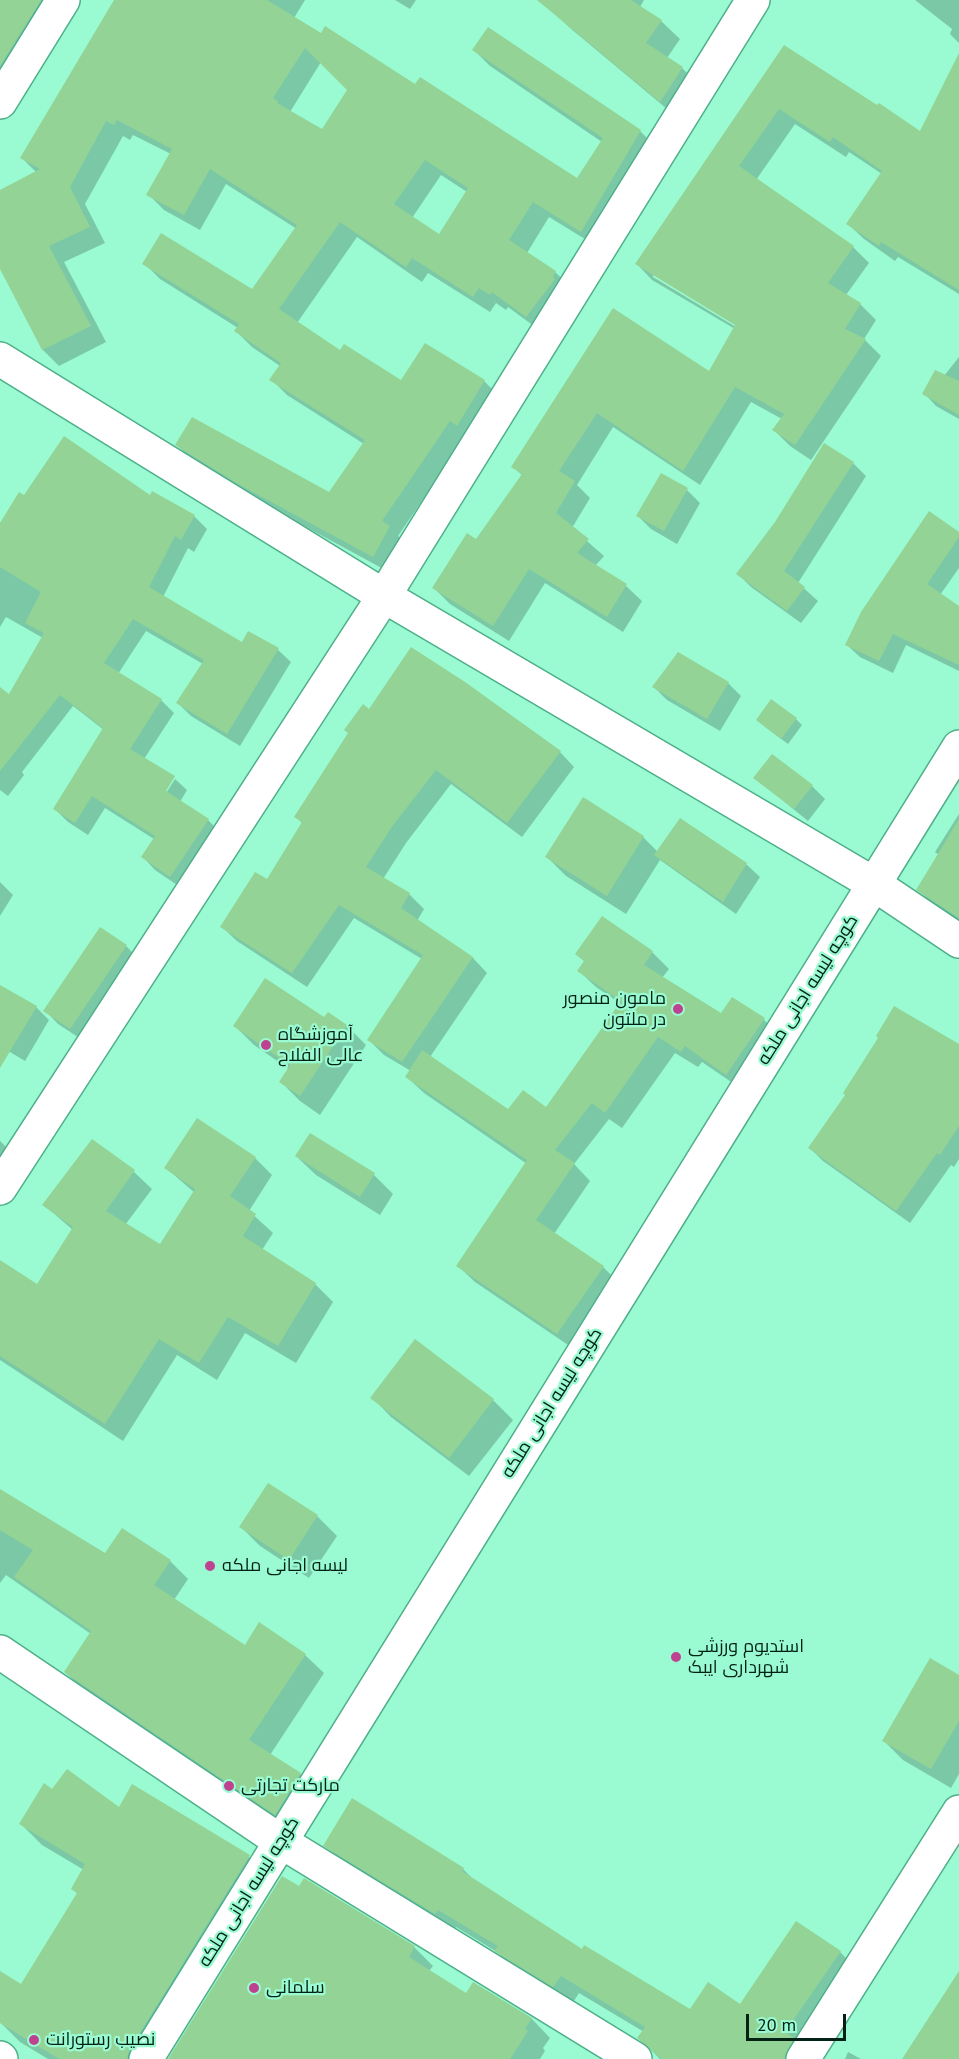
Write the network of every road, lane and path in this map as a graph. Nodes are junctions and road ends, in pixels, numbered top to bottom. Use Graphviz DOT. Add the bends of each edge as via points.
graph roads {
  1 [pos="63,0"];
  2 [pos="753,0"];
  3 [pos="0,102"];
  4 [pos="0,359"];
  5 [pos="384,596"];
  6 [pos="959,747"];
  7 [pos="874,884"];
  8 [pos="959,941"];
  9 [pos="0,1188"];
  10 [pos="0,1652"];
  11 [pos="959,1812"];
  12 [pos="280,1841"];
  13 [pos="146,2059"];
  14 [pos="636,2059"];
  15 [pos="803,2059"];
  1 -- 3 [label="street"];
  2 -- 5 [label="street"];
  4 -- 5 [label="street"];
  5 -- 7 [label="street"];
  5 -- 9 [label="street"];
  6 -- 7 [label="street, کوچه لیسه اجانی ملکه"];
  7 -- 8 [label="street"];
  7 -- 12 [label="street, کوچه لیسه اجانی ملکه"];
  10 -- 12 [label="street"];
  11 -- 15 [label="street"];
  12 -- 13 [label="street, کوچه لیسه اجانی ملکه"];
  12 -- 14 [label="street"];
}
